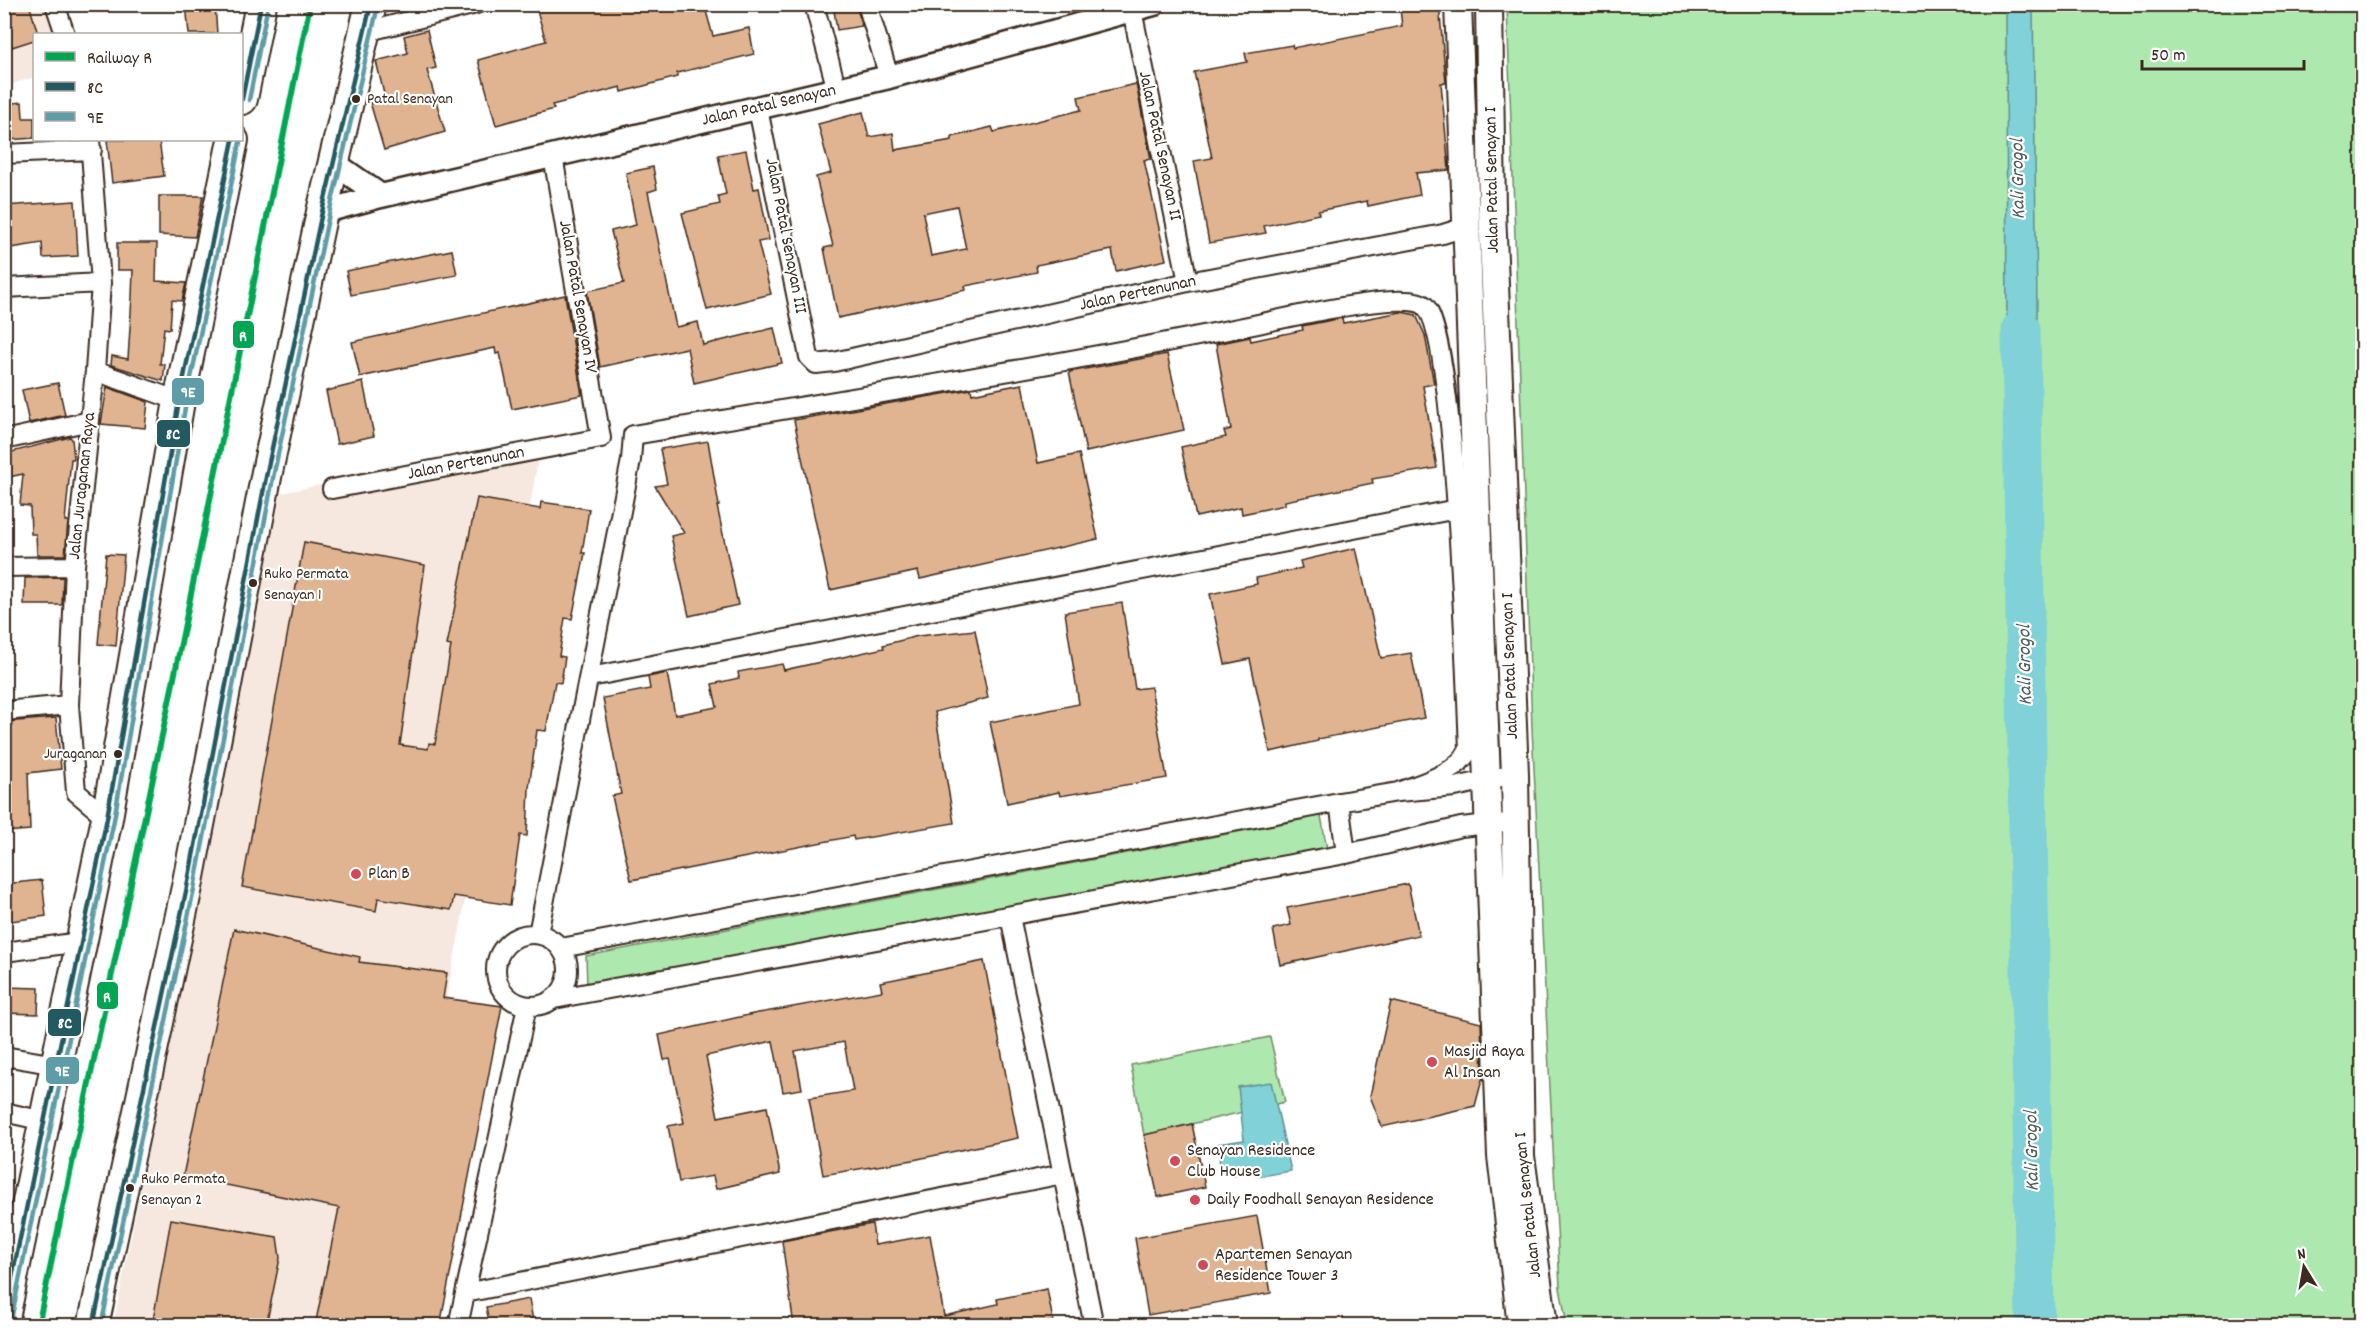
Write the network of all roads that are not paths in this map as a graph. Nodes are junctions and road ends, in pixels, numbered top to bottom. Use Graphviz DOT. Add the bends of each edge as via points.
graph roads {
  1 [pos="55,4"];
  2 [pos="814,4"];
  3 [pos="867,4"];
  4 [pos="1154,4"];
  5 [pos="1458,4"];
  6 [pos="1489,4"];
  7 [pos="472,5"];
  8 [pos="257,7"];
  9 [pos="1132,10"];
  10 [pos="368,18"];
  11 [pos="64,33"];
  12 [pos="889,77"];
  13 [pos="837,90"];
  14 [pos="243,93"];
  15 [pos="758,110"];
  16 [pos="233,141"];
  17 [pos="91,145"];
  18 [pos="4,154"];
  19 [pos="553,156"];
  20 [pos="334,163"];
  21 [pos="381,196"];
  22 [pos="322,212"];
  23 [pos="1465,227"];
  24 [pos="1188,282"];
  25 [pos="102,283"];
  26 [pos="4,288"];
  27 [pos="811,362"];
  28 [pos="96,371"];
  29 [pos="179,401"];
  30 [pos="90,421"];
  31 [pos="601,438"];
  32 [pos="4,440"];
  33 [pos="332,489"];
  34 [pos="1457,509"];
  35 [pos="75,566"];
  36 [pos="4,567"];
  37 [pos="590,677"];
  38 [pos="69,705"];
  39 [pos="4,711"];
  40 [pos="1515,774"];
  41 [pos="1488,779"];
  42 [pos="1398,792"];
  43 [pos="1339,802"];
  44 [pos="107,818"];
  45 [pos="1503,822"];
  46 [pos="1346,854"];
  47 [pos="1010,916"];
  48 [pos="538,934"];
  49 [pos="81,942"];
  50 [pos="561,948"];
  51 [pos="4,952"];
  52 [pos="554,999"];
  53 [pos="527,1006"];
  54 [pos="4,1056"];
  55 [pos="56,1065"];
  56 [pos="4,1112"];
  57 [pos="44,1121"];
  58 [pos="1063,1174"];
  59 [pos="465,1293"];
  60 [pos="4,1318"];
  61 [pos="93,1326"];
  62 [pos="458,1326"];
  63 [pos="1094,1326"];
  64 [pos="1521,1326"];
  65 [pos="1544,1326"];
  1 -- 11 [label="street"];
  2 -- 13 [label="street"];
  3 -- 12 [label="street"];
  4 -- 9 [label="street, Jalan Patal Senayan"];
  5 -- 23 [label="main road, Jalan Patal Senayan I"];
  6 -- 40 [label="main road, Jalan Patal Senayan I" via="1492,212"];
  7 -- 10 [label="street"];
  8 -- 14 [label="highway"];
  9 -- 12 [label="street, Jalan Patal Senayan"];
  9 -- 24 [label="street, Jalan Patal Senayan II"];
  10 -- 20 [label="highway"];
  12 -- 13 [label="street, Jalan Patal Senayan"];
  13 -- 15 [label="street, Jalan Patal Senayan"];
  15 -- 19 [label="street, Jalan Patal Senayan"];
  15 -- 27 [label="street, Jalan Patal Senayan III"];
  16 -- 29 [label="highway"];
  17 -- 18 [label="street"];
  17 -- 25 [label="street, Jalan Juraganan Raya"];
  19 -- 21 [label="street, Jalan Patal Senayan"];
  19 -- 31 [label="street, Jalan Patal Senayan IV"];
  20 -- 21 [label="street"];
  20 -- 22 [label="highway"];
  21 -- 22 [label="street, Jalan Patal Senayan"];
  22 -- 61 [label="highway" via="187,887"];
  23 -- 24 [label="street, Jalan Pertenunan"];
  23 -- 41 [label="main road, Jalan Patal Senayan I"];
  24 -- 27 [label="street, Jalan Pertenunan" via="834,362"];
  25 -- 26 [label="street"];
  25 -- 28 [label="street, Jalan Juraganan Raya"];
  28 -- 29 [label="street"];
  28 -- 30 [label="street, Jalan Juraganan Raya"];
  29 -- 44 [label="highway"];
  30 -- 32 [label="street"];
  30 -- 35 [label="street, Jalan Juraganan Raya"];
  31 -- 33 [label="street, Jalan Pertenunan"];
  34 -- 37 [label="street"];
  34 -- 37 [label="street" via="1447,396 1433,316 1424,305 1409,300 1344,306 1115,353 633,435"];
  34 -- 42 [label="street" via="1469,749 1461,762"];
  35 -- 36 [label="street"];
  35 -- 38 [label="street, Jalan Juraganan Raya"];
  37 -- 48 [label="street"];
  38 -- 39 [label="street"];
  38 -- 44 [label="street, Jalan Juraganan Raya" via="76,792"];
  40 -- 41 [label="street"];
  40 -- 45 [label="main road, Jalan Patal Senayan I"];
  41 -- 42 [label="street" via="1455,787"];
  41 -- 45 [label="main road, Jalan Patal Senayan I"];
  42 -- 43 [label="street"];
  43 -- 46 [label="street"];
  43 -- 50 [label="street"];
  44 -- 49 [label="highway"];
  45 -- 46 [label="street"];
  45 -- 64 [label="main road, Jalan Patal Senayan I" via="1501,1156"];
  45 -- 65 [label="main road, Jalan Patal Senayan I" via="1521,1156"];
  46 -- 47 [label="street"];
  47 -- 52 [label="street"];
  47 -- 58 [label="street"];
  48 -- 50 [label="street"];
  48 -- 53 [label="street" via="510,941 495,966 503,993 513,1002"];
  49 -- 51 [label="street"];
  49 -- 55 [label="highway"];
  50 -- 52 [label="street" via="568,975"];
  52 -- 53 [label="street"];
  53 -- 59 [label="street"];
  54 -- 55 [label="street"];
  55 -- 57 [label="highway"];
  56 -- 57 [label="street"];
  57 -- 60 [label="highway"];
  58 -- 59 [label="street"];
  58 -- 63 [label="street"];
  59 -- 62 [label="street"];
}
